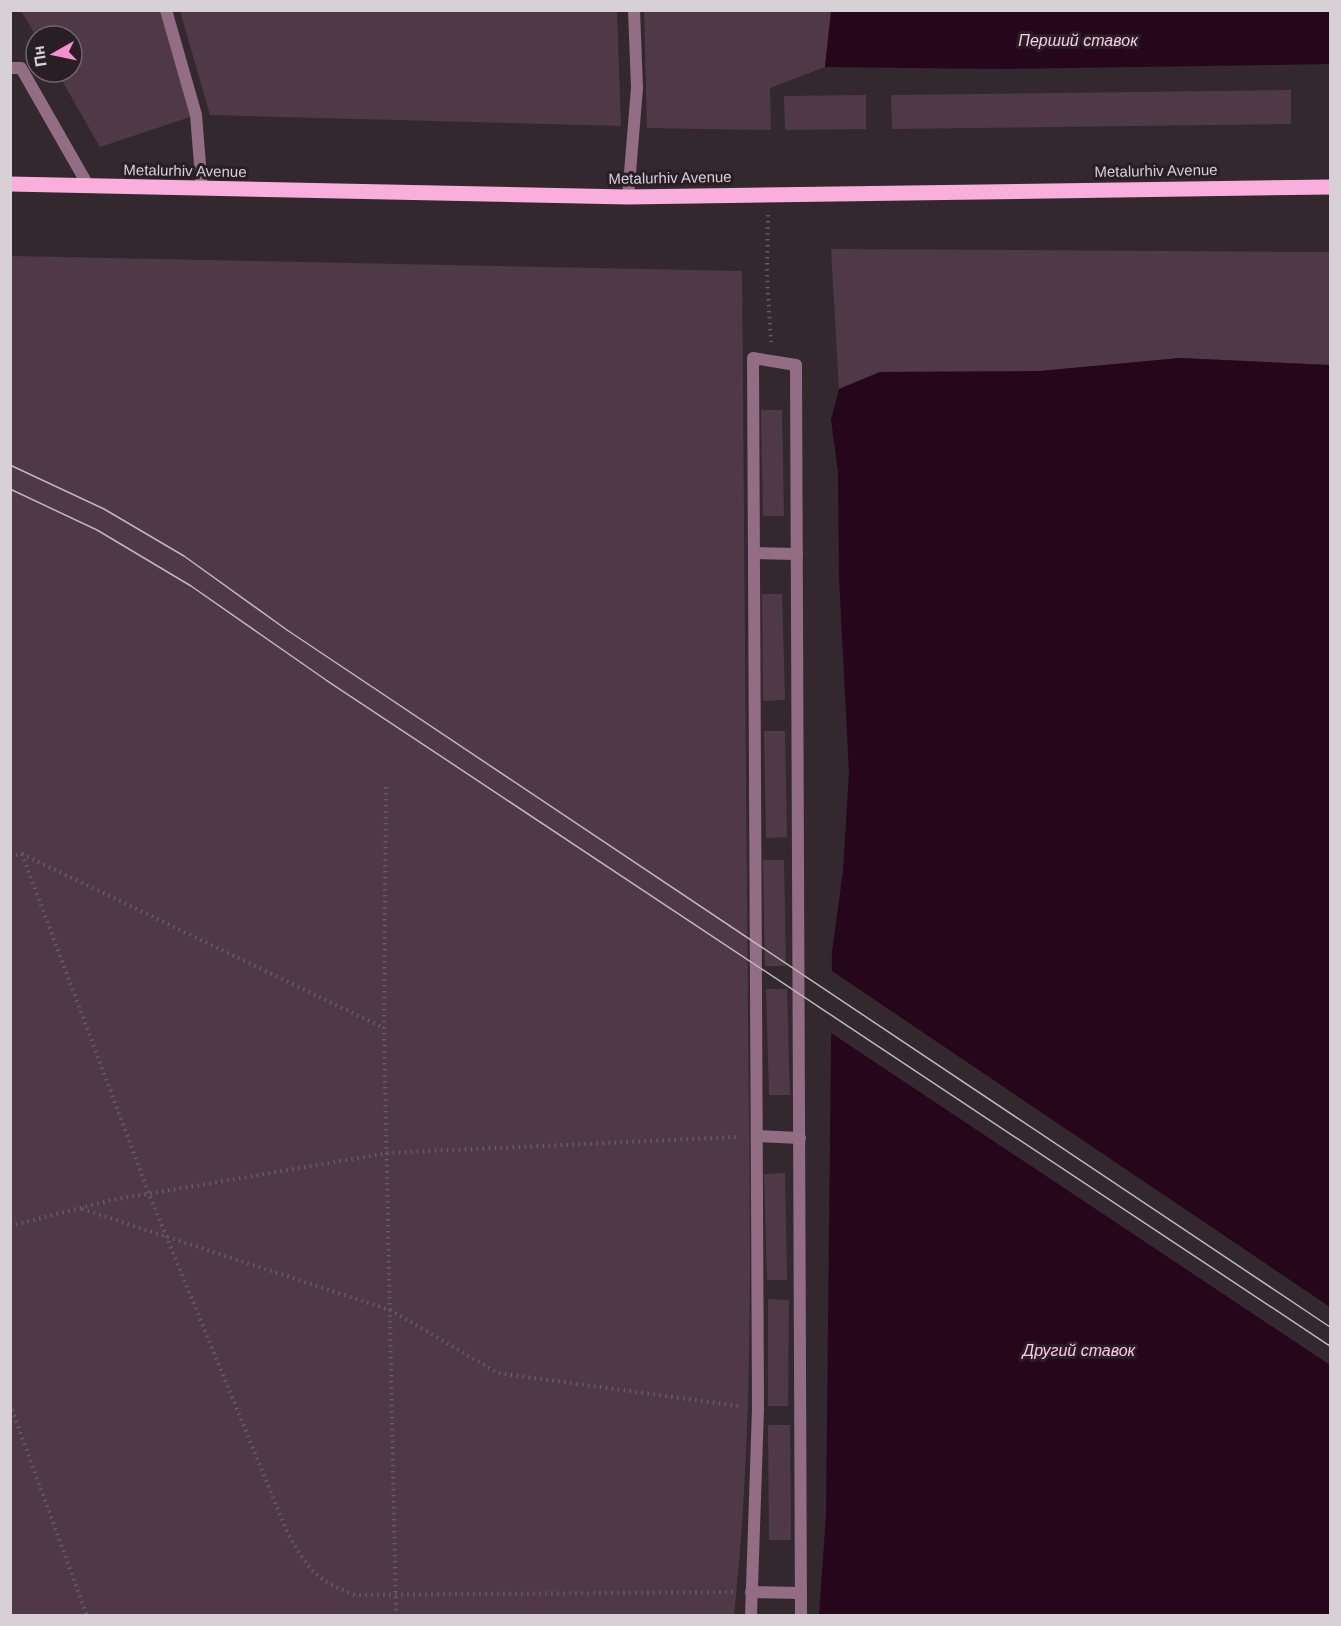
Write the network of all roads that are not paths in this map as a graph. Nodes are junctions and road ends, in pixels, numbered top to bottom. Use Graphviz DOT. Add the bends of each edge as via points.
graph roads {
  1 [pos="166,10"];
  2 [pos="634,10"];
  3 [pos="10,68"];
  4 [pos="10,184"];
  5 [pos="89,187"];
  6 [pos="1330,187"];
  7 [pos="202,189"];
  8 [pos="628,197"];
  9 [pos="755,553"];
  10 [pos="797,554"];
  11 [pos="758,1136"];
  12 [pos="800,1138"];
  13 [pos="751,1592"];
  14 [pos="801,1593"];
  15 [pos="751,1616"];
  16 [pos="801,1616"];
  1 -- 7 [label="street" via="196,115"];
  2 -- 8 [label="street" via="637,88"];
  3 -- 5 [label="street" via="21,68"];
  4 -- 5 [label="main road, Metalurhiv Avenue"];
  5 -- 7 [label="main road, Metalurhiv Avenue"];
  6 -- 8 [label="main road, Metalurhiv Avenue"];
  7 -- 8 [label="main road, Metalurhiv Avenue"];
  9 -- 10 [label="street"];
  9 -- 10 [label="street" via="753,358 796,365"];
  9 -- 11 [label="street"];
  10 -- 12 [label="street"];
  11 -- 12 [label="street"];
  11 -- 13 [label="street" via="758,1409"];
  12 -- 14 [label="street"];
  13 -- 14 [label="street"];
  13 -- 15 [label="street"];
  14 -- 16 [label="street"];
}
